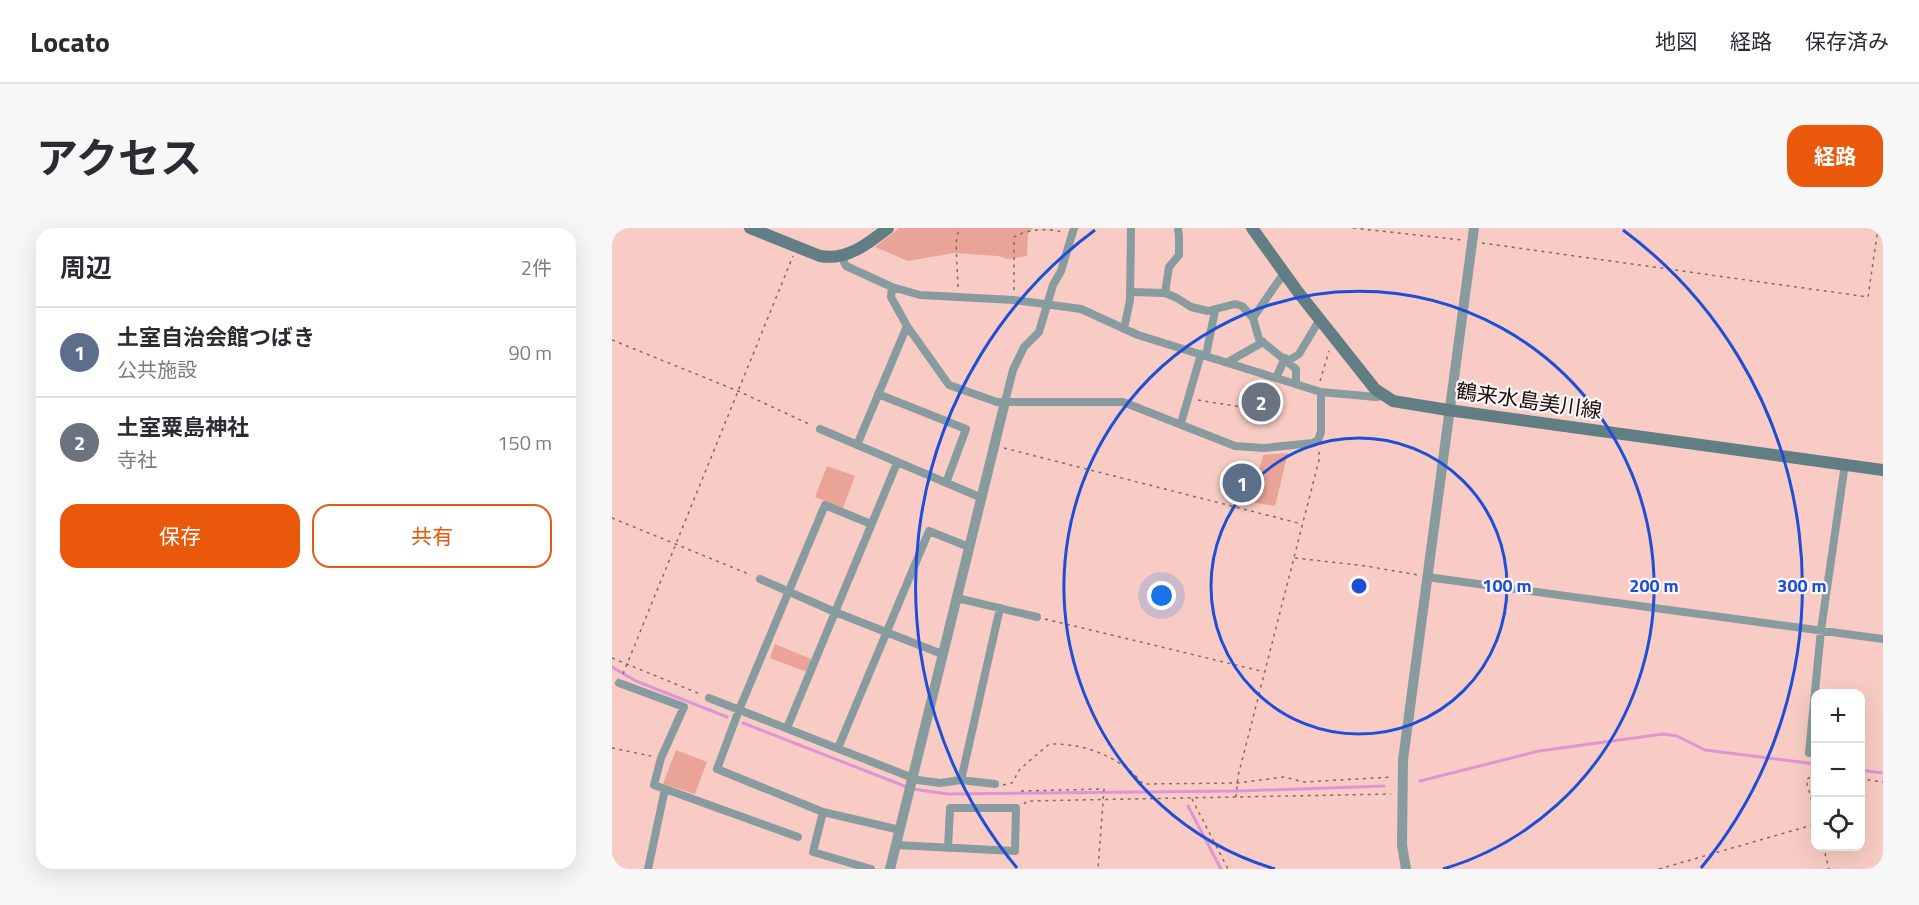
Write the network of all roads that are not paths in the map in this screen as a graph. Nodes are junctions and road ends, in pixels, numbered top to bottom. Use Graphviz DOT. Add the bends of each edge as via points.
graph roads {
  1 [pos="750,228"];
  2 [pos="888,228"];
  3 [pos="1131,228"];
  4 [pos="1178,228"];
  5 [pos="1252,228"];
  6 [pos="1474,228"];
  7 [pos="1073,232"];
  8 [pos="841,256"];
  9 [pos="1284,273"];
  10 [pos="892,287"];
  11 [pos="1130,292"];
  12 [pos="1165,293"];
  13 [pos="1048,305"];
  14 [pos="1215,311"];
  15 [pos="1253,318"];
  16 [pos="1320,319"];
  17 [pos="907,326"];
  18 [pos="1124,329"];
  19 [pos="1263,342"];
  20 [pos="1203,354"];
  21 [pos="1287,360"];
  22 [pos="1228,362"];
  23 [pos="1276,378"];
  24 [pos="1296,384"];
  25 [pos="1319,391"];
  26 [pos="878,394"];
  27 [pos="1382,396"];
  28 [pos="1005,402"];
  29 [pos="1449,410"];
  30 [pos="1181,423"];
  31 [pos="819,429"];
  32 [pos="857,446"];
  33 [pos="897,462"];
  34 [pos="1845,464"];
  35 [pos="1883,470"];
  36 [pos="946,483"];
  37 [pos="982,498"];
  38 [pos="871,524"];
  39 [pos="969,547"];
  40 [pos="1427,577"];
  41 [pos="760,579"];
  42 [pos="789,590"];
  43 [pos="957,598"];
  44 [pos="1000,608"];
  45 [pos="835,612"];
  46 [pos="1037,617"];
  47 [pos="1821,630"];
  48 [pos="886,633"];
  49 [pos="1883,639"];
  50 [pos="942,654"];
  51 [pos="619,683"];
  52 [pos="709,698"];
  53 [pos="739,710"];
  54 [pos="787,728"];
  55 [pos="838,748"];
  56 [pos="1809,753"];
  57 [pos="961,780"];
  58 [pos="995,784"];
  59 [pos="911,786"];
  60 [pos="665,789"];
  61 [pos="823,812"];
  62 [pos="900,830"];
  63 [pos="798,837"];
  64 [pos="896,845"];
  65 [pos="948,848"];
  66 [pos="648,869"];
  67 [pos="871,869"];
  68 [pos="890,869"];
  69 [pos="1406,869"];
  1 -- 8 [label="main road" via="830,258"];
  2 -- 8 [label="main road"];
  3 -- 11 [label="street"];
  4 -- 12 [label="street" via="1179,255 1169,267"];
  5 -- 9 [label="main road"];
  6 -- 29 [label="street"];
  7 -- 13 [label="street"];
  8 -- 10 [label="street" via="846,267"];
  9 -- 15 [label="street"];
  9 -- 16 [label="main road"];
  10 -- 13 [label="street" via="920,295"];
  10 -- 17 [label="street" via="891,297"];
  11 -- 12 [label="street"];
  11 -- 18 [label="street"];
  12 -- 14 [label="street" via="1191,307"];
  13 -- 18 [label="street" via="1081,309"];
  13 -- 28 [label="street" via="1039,332 1024,347 1013,370"];
  14 -- 15 [label="street" via="1235,304"];
  14 -- 20 [label="street"];
  15 -- 19 [label="street"];
  16 -- 21 [label="street" via="1299,354"];
  16 -- 27 [label="main road"];
  17 -- 26 [label="street"];
  17 -- 28 [label="street" via="949,385"];
  18 -- 20 [label="street"];
  19 -- 21 [label="street"];
  19 -- 22 [label="street"];
  20 -- 22 [label="street"];
  20 -- 30 [label="street"];
  21 -- 23 [label="street"];
  21 -- 24 [label="street" via="1296,369"];
  22 -- 23 [label="street"];
  23 -- 24 [label="street"];
  24 -- 25 [label="street"];
  25 -- 27 [label="street"];
  25 -- 30 [label="street" via="1321,432 1313,442 1264,448 1235,446"];
  26 -- 32 [label="street"];
  26 -- 36 [label="street" via="966,429"];
  27 -- 29 [label="main road, 鶴来水島美川線"];
  28 -- 30 [label="street" via="1123,402"];
  28 -- 37 [label="street"];
  29 -- 34 [label="main road, 鶴来水島美川線"];
  29 -- 40 [label="street"];
  31 -- 32 [label="street"];
  32 -- 33 [label="street"];
  33 -- 36 [label="street"];
  33 -- 38 [label="street"];
  34 -- 35 [label="main road, 鶴来水島美川線"];
  34 -- 47 [label="street"];
  36 -- 37 [label="street"];
  37 -- 39 [label="street"];
  38 -- 42 [label="street" via="825,505"];
  38 -- 45 [label="street"];
  39 -- 43 [label="street"];
  39 -- 48 [label="street" via="929,531"];
  40 -- 47 [label="street"];
  40 -- 69 [label="street" via="1403,776 1402,845"];
  41 -- 42 [label="street"];
  42 -- 45 [label="street"];
  42 -- 53 [label="street"];
  43 -- 44 [label="street"];
  43 -- 50 [label="street"];
  44 -- 46 [label="street"];
  44 -- 57 [label="street"];
  45 -- 48 [label="street"];
  45 -- 54 [label="street"];
  47 -- 49 [label="street"];
  47 -- 56 [label="street"];
  48 -- 50 [label="street"];
  48 -- 55 [label="street"];
  50 -- 59 [label="street"];
  51 -- 60 [label="street" via="684,707 661,758 654,785"];
  52 -- 53 [label="street"];
  53 -- 54 [label="street"];
  53 -- 61 [label="street" via="717,769"];
  54 -- 55 [label="street"];
  55 -- 59 [label="street"];
  57 -- 58 [label="street"];
  57 -- 59 [label="street"];
  59 -- 62 [label="street"];
  60 -- 63 [label="street"];
  60 -- 66 [label="street"];
  61 -- 62 [label="street"];
  61 -- 67 [label="street" via="813,852"];
  62 -- 64 [label="street"];
  64 -- 65 [label="street"];
  64 -- 68 [label="street"];
  65 -- 65 [label="street" via="1015,851 1016,808 950,808"];
}
